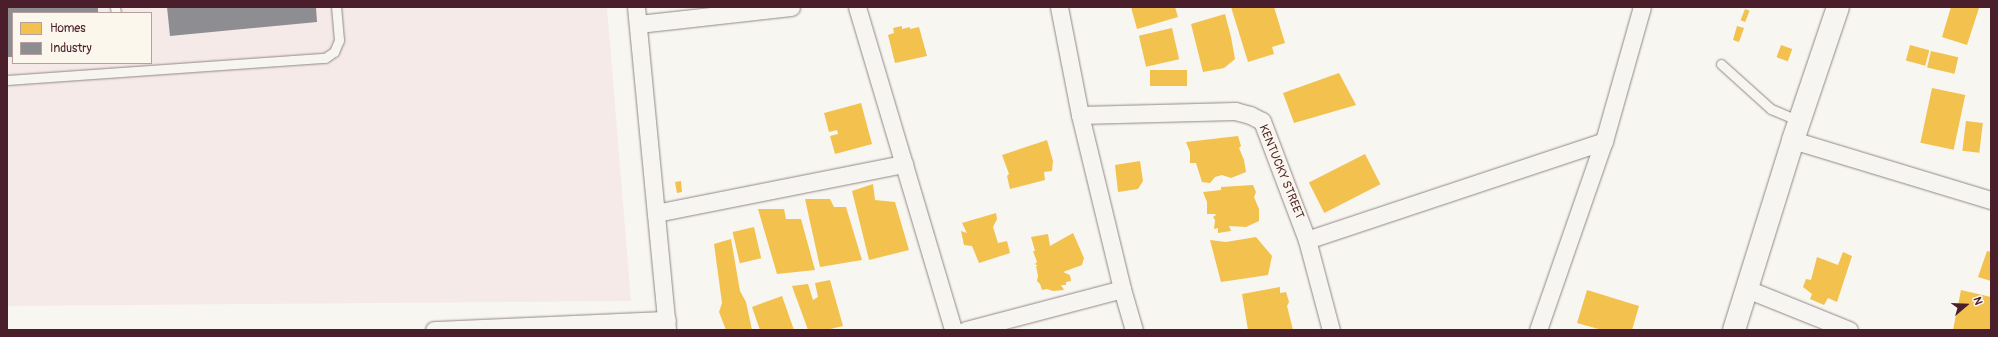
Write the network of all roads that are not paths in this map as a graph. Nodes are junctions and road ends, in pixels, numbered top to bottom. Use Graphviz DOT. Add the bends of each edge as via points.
graph roads {
  1 [pos="336,7"];
  2 [pos="636,7"];
  3 [pos="791,7"];
  4 [pos="857,7"];
  5 [pos="1059,7"];
  6 [pos="1642,7"];
  7 [pos="1838,7"];
  8 [pos="752,9"];
  9 [pos="638,24"];
  10 [pos="1721,64"];
  11 [pos="120,67"];
  12 [pos="7,80"];
  13 [pos="1080,115"];
  14 [pos="1796,130"];
  15 [pos="1604,141"];
  16 [pos="904,164"];
  17 [pos="1991,200"];
  18 [pos="656,213"];
  19 [pos="1307,240"];
  20 [pos="1122,289"];
  21 [pos="1747,289"];
  22 [pos="667,325"];
  23 [pos="434,330"];
  24 [pos="953,330"];
  25 [pos="966,330"];
  26 [pos="1134,330"];
  27 [pos="1331,330"];
  28 [pos="1538,330"];
  29 [pos="1734,330"];
  30 [pos="1849,330"];
  1 -- 11 [label="lane" via="339,40 334,52 325,58"];
  2 -- 9 [label="street"];
  3 -- 8 [label="street"];
  4 -- 16 [label="street"];
  5 -- 13 [label="street"];
  6 -- 15 [label="street"];
  7 -- 14 [label="street"];
  8 -- 9 [label="street"];
  9 -- 18 [label="street"];
  10 -- 14 [label="lane"];
  11 -- 12 [label="lane"];
  13 -- 19 [label="street, KENTUCKY STREET" via="1236,111 1262,121"];
  13 -- 20 [label="street"];
  14 -- 17 [label="street"];
  14 -- 21 [label="street"];
  15 -- 19 [label="street"];
  15 -- 28 [label="street"];
  16 -- 18 [label="street"];
  16 -- 24 [label="street"];
  18 -- 22 [label="street"];
  19 -- 27 [label="street, KENTUCKY STREET"];
  20 -- 25 [label="street"];
  20 -- 26 [label="street"];
  21 -- 29 [label="street"];
  21 -- 30 [label="street"];
  22 -- 23 [label="street"];
}
